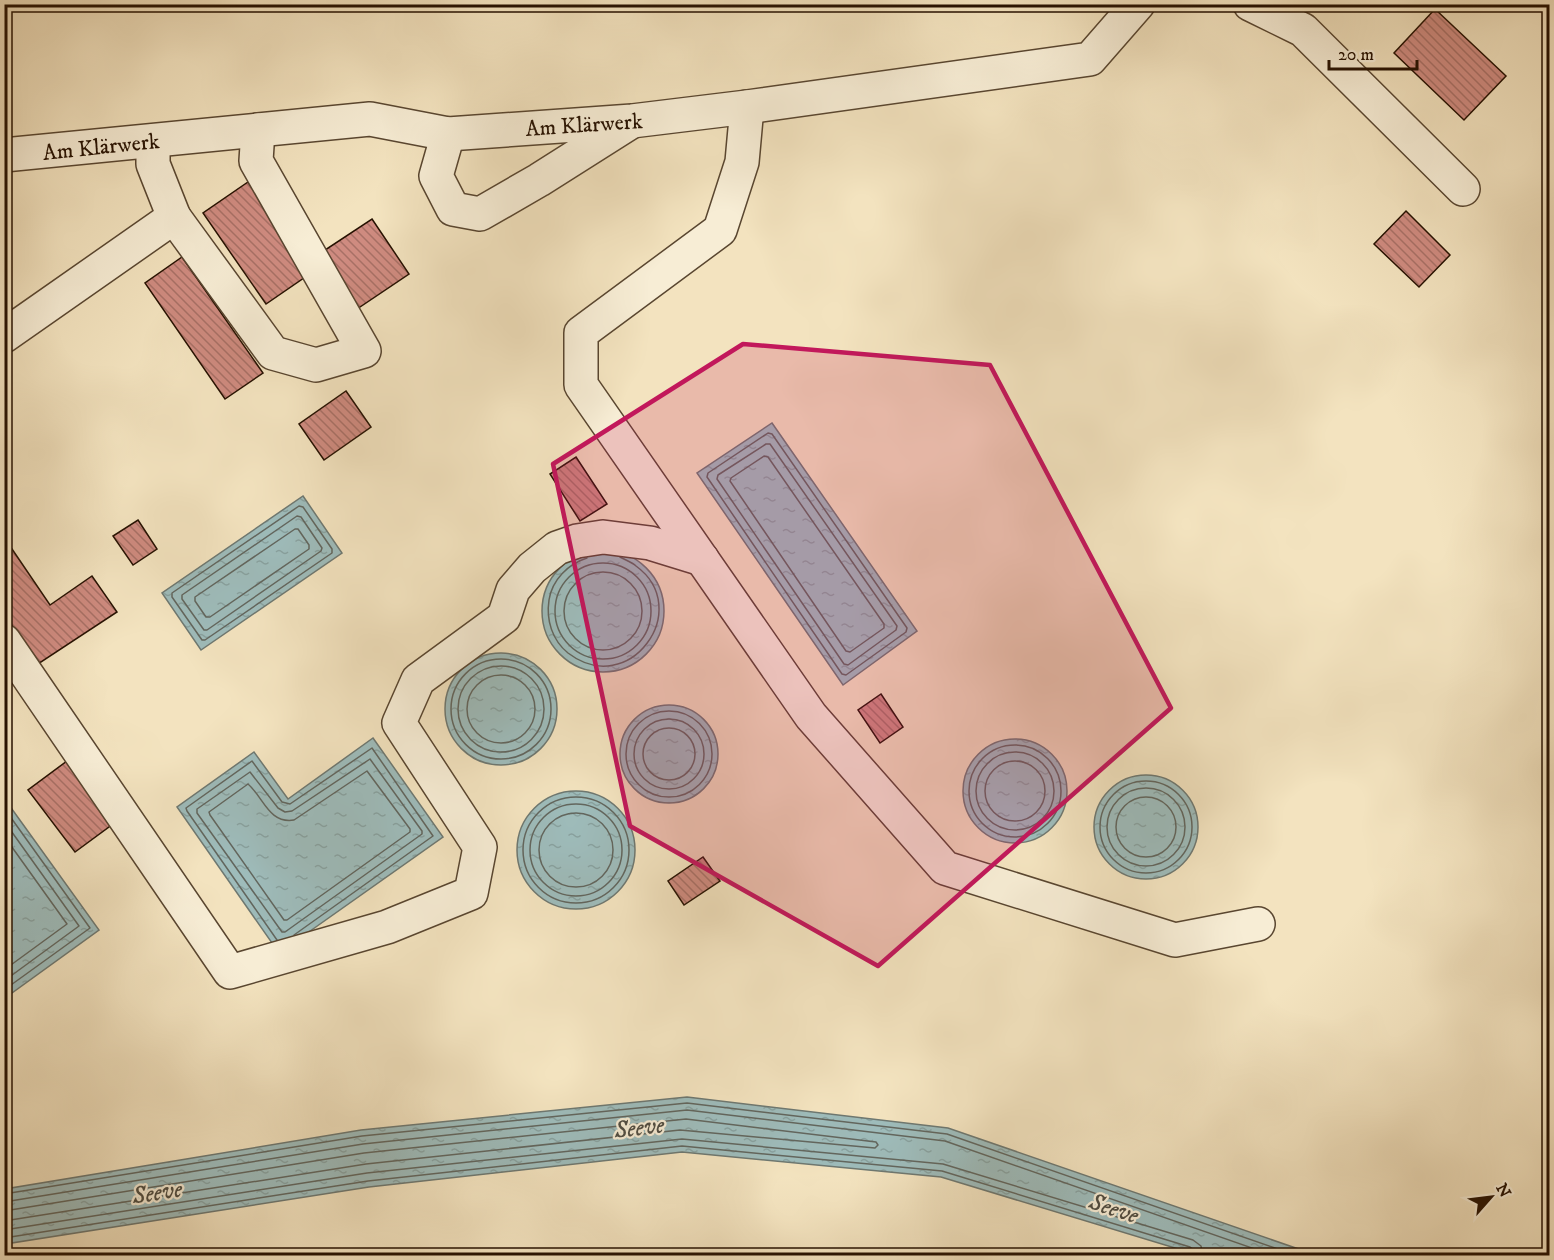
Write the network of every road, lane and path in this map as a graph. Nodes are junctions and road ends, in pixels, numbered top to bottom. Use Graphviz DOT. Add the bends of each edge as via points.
graph roads {
  1 [pos="1138,4"];
  2 [pos="1250,4"];
  3 [pos="747,107"];
  4 [pos="632,121"];
  5 [pos="258,130"];
  6 [pos="448,134"];
  7 [pos="153,141"];
  8 [pos="4,155"];
  9 [pos="1463,189"];
  10 [pos="174,217"];
  11 [pos="4,336"];
  12 [pos="702,559"];
  13 [pos="4,641"];
  14 [pos="1258,924"];
  1 -- 3 [label="street, Am Klärwerk" via="1090,59"];
  2 -- 9 [label="street" via="1303,30"];
  3 -- 4 [label="street, Am Klärwerk"];
  3 -- 12 [label="street" via="742,162 720,230 581,333 581,385"];
  4 -- 6 [label="street, Am Klärwerk"];
  4 -- 6 [label="street" via="480,214 453,209 436,176"];
  5 -- 6 [label="street, Am Klärwerk" via="370,119"];
  5 -- 7 [label="street, Am Klärwerk"];
  5 -- 10 [label="street" via="256,161 364,351 316,365 273,353"];
  7 -- 8 [label="street, Am Klärwerk"];
  7 -- 10 [label="street" via="153,164"];
  10 -- 11 [label="street"];
  12 -- 13 [label="street" via="650,543 603,537 556,548 532,568 513,590 504,617 418,680 399,723 480,847 471,893 387,927 230,972"];
  12 -- 14 [label="street" via="811,716 945,868 1175,940"];
}
